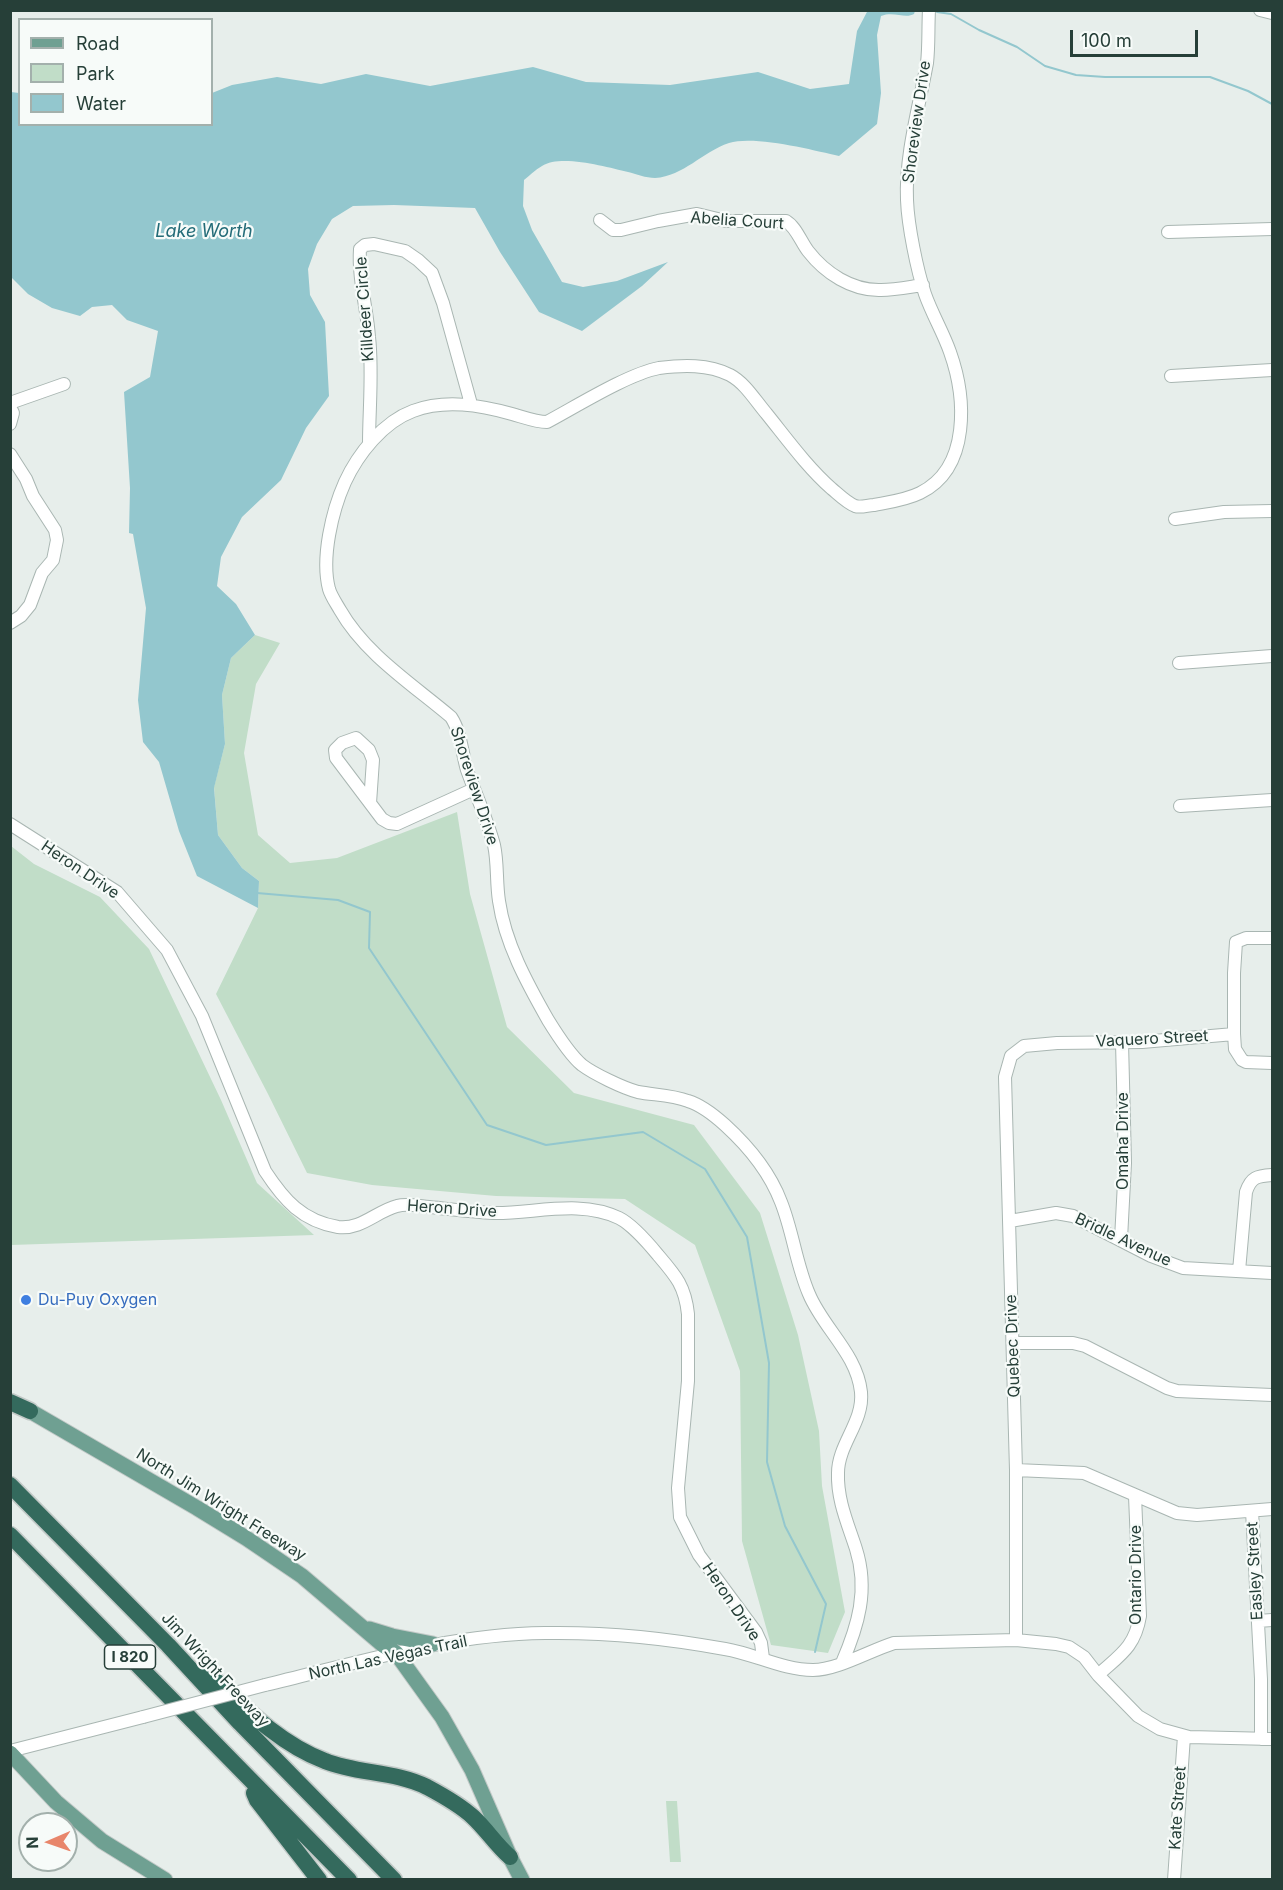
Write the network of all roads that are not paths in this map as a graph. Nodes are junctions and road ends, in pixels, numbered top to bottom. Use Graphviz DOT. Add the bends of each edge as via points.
graph roads {
  1 [pos="929,10"];
  2 [pos="1260,10"];
  3 [pos="1272,13"];
  4 [pos="600,220"];
  5 [pos="1272,229"];
  6 [pos="1168,232"];
  7 [pos="923,285"];
  8 [pos="1272,370"];
  9 [pos="1171,376"];
  10 [pos="64,384"];
  11 [pos="471,404"];
  12 [pos="10,405"];
  13 [pos="10,424"];
  14 [pos="369,444"];
  15 [pos="10,454"];
  16 [pos="1272,511"];
  17 [pos="1175,519"];
  18 [pos="10,623"];
  19 [pos="1272,656"];
  20 [pos="1179,663"];
  21 [pos="474,789"];
  22 [pos="1272,800"];
  23 [pos="370,802"];
  24 [pos="1180,806"];
  25 [pos="10,824"];
  26 [pos="1272,938"];
  27 [pos="1234,1034"];
  28 [pos="1122,1042"];
  29 [pos="1014,1053"];
  30 [pos="1272,1063"];
  31 [pos="1272,1175"];
  32 [pos="1010,1221"];
  33 [pos="1121,1239"];
  34 [pos="1239,1271"];
  35 [pos="1272,1273"];
  36 [pos="1013,1343"];
  37 [pos="1272,1395"];
  38 [pos="10,1397"];
  39 [pos="10,1402"];
  40 [pos="30,1412"];
  41 [pos="1016,1470"];
  42 [pos="10,1485"];
  43 [pos="1135,1496"];
  44 [pos="1272,1509"];
  45 [pos="1252,1511"];
  46 [pos="10,1535"];
  47 [pos="1272,1620"];
  48 [pos="1258,1621"];
  49 [pos="361,1626"];
  50 [pos="1016,1640"];
  51 [pos="434,1644"];
  52 [pos="168,1645"];
  53 [pos="396,1653"];
  54 [pos="763,1658"];
  55 [pos="842,1664"];
  56 [pos="1098,1675"];
  57 [pos="1184,1736"];
  58 [pos="1267,1739"];
  59 [pos="10,1752"];
  60 [pos="249,1778"];
  61 [pos="510,1857"];
  62 [pos="165,1880"];
  63 [pos="319,1880"];
  64 [pos="349,1880"];
  65 [pos="394,1880"];
  66 [pos="522,1880"];
  67 [pos="1174,1880"];
  1 -- 7 [label="street, Shoreview Drive" via="927,59 906,176 908,216"];
  2 -- 3 [label="street"];
  4 -- 7 [label="street, Abelia Court" via="613,230 697,214 726,221 786,221 819,265 833,276 879,290"];
  5 -- 6 [label="street"];
  7 -- 11 [label="street, Shoreview Drive" via="957,377 961,423 952,462 942,477 921,493 902,500 862,506 847,501 825,483 746,388 730,375 707,367 657,369 640,374 547,422"];
  8 -- 9 [label="street"];
  10 -- 12 [label="street"];
  11 -- 14 [label="street, Shoreview Drive" via="414,410 388,425"];
  11 -- 14 [label="street, Killdeer Circle" via="432,273 405,251 365,245 360,249 359,270 370,340"];
  12 -- 13 [label="street"];
  14 -- 21 [label="street, Shoreview Drive" via="348,476 332,519 327,564 329,590 363,642 451,717"];
  15 -- 18 [label="street" via="55,530 57,540 53,560 42,573 30,605"];
  16 -- 17 [label="street"];
  19 -- 20 [label="street"];
  21 -- 23 [label="street" via="397,824 382,819"];
  21 -- 55 [label="street, Shoreview Drive" via="495,848 505,927 525,980 551,1024 582,1065 623,1087 703,1108 752,1154 772,1181 782,1204 809,1295 855,1368 860,1404 841,1451 838,1472 842,1509 862,1575 855,1634"];
  22 -- 24 [label="street"];
  23 -- 23 [label="street" via="336,758 335,750 356,738 373,760"];
  25 -- 54 [label="street, Heron Drive" via="117,891 166,950 202,1016 265,1171 292,1207 324,1223 348,1227 398,1205 494,1213 586,1209 621,1218 651,1247 678,1277 688,1314 688,1381 678,1488 680,1518 699,1555 756,1632"];
  26 -- 27 [label="street" via="1236,942"];
  27 -- 28 [label="street, Vaquero Street"];
  27 -- 30 [label="street" via="1235,1049 1242,1060"];
  28 -- 29 [label="street, Vaquero Street" via="1024,1046"];
  28 -- 33 [label="street, Omaha Drive" via="1125,1163"];
  29 -- 32 [label="street, Quebec Drive" via="1005,1077"];
  31 -- 34 [label="street" via="1253,1178 1249,1183"];
  32 -- 33 [label="street, Bridle Avenue" via="1056,1213 1073,1216"];
  32 -- 36 [label="street, Quebec Drive"];
  33 -- 34 [label="street, Bridle Avenue" via="1183,1268"];
  34 -- 35 [label="street, Bridle Avenue"];
  36 -- 37 [label="street" via="1085,1346 1178,1391"];
  36 -- 41 [label="street, Quebec Drive"];
  38 -- 40 [label="street, North Jim Wright Freeway"];
  39 -- 40 [label="highway"];
  40 -- 49 [label="main road, North Jim Wright Freeway" via="246,1538 302,1576"];
  41 -- 43 [label="street" via="1084,1473"];
  41 -- 50 [label="street, Quebec Drive"];
  42 -- 52 [label="highway, Jim Wright Freeway / I 820"];
  43 -- 45 [label="street" via="1177,1513"];
  43 -- 56 [label="street, Ontario Drive" via="1138,1631 1132,1643"];
  44 -- 45 [label="street"];
  45 -- 48 [label="street, Easley Street"];
  46 -- 60 [label="highway, I 820"];
  47 -- 48 [label="street"];
  48 -- 58 [label="street, Easley Street"];
  49 -- 51 [label="main road"];
  49 -- 53 [label="main road, North Jim Wright Freeway"];
  50 -- 55 [label="street, North Las Vegas Trail" via="894,1643"];
  50 -- 56 [label="street, North Las Vegas Trail" via="1069,1647 1084,1657"];
  51 -- 53 [label="street, North Las Vegas Trail"];
  51 -- 54 [label="street, North Las Vegas Trail" via="544,1633 621,1635"];
  52 -- 61 [label="highway" via="181,1649 293,1747 345,1767 425,1786 472,1816"];
  52 -- 65 [label="highway, Jim Wright Freeway / I 820"];
  53 -- 59 [label="street, North Las Vegas Trail, bridge"];
  53 -- 61 [label="main road, North Jim Wright Freeway" via="442,1717 472,1770"];
  54 -- 55 [label="street, North Las Vegas Trail" via="813,1670"];
  56 -- 57 [label="street, North Las Vegas Trail" via="1138,1716 1160,1729"];
  57 -- 58 [label="street, North Las Vegas Trail"];
  57 -- 67 [label="street, Kate Street"];
  59 -- 62 [label="main road" via="56,1802 102,1841"];
  60 -- 63 [label="highway" via="257,1800"];
  60 -- 64 [label="highway, I 820"];
  61 -- 66 [label="main road, North Jim Wright Freeway"];
}
